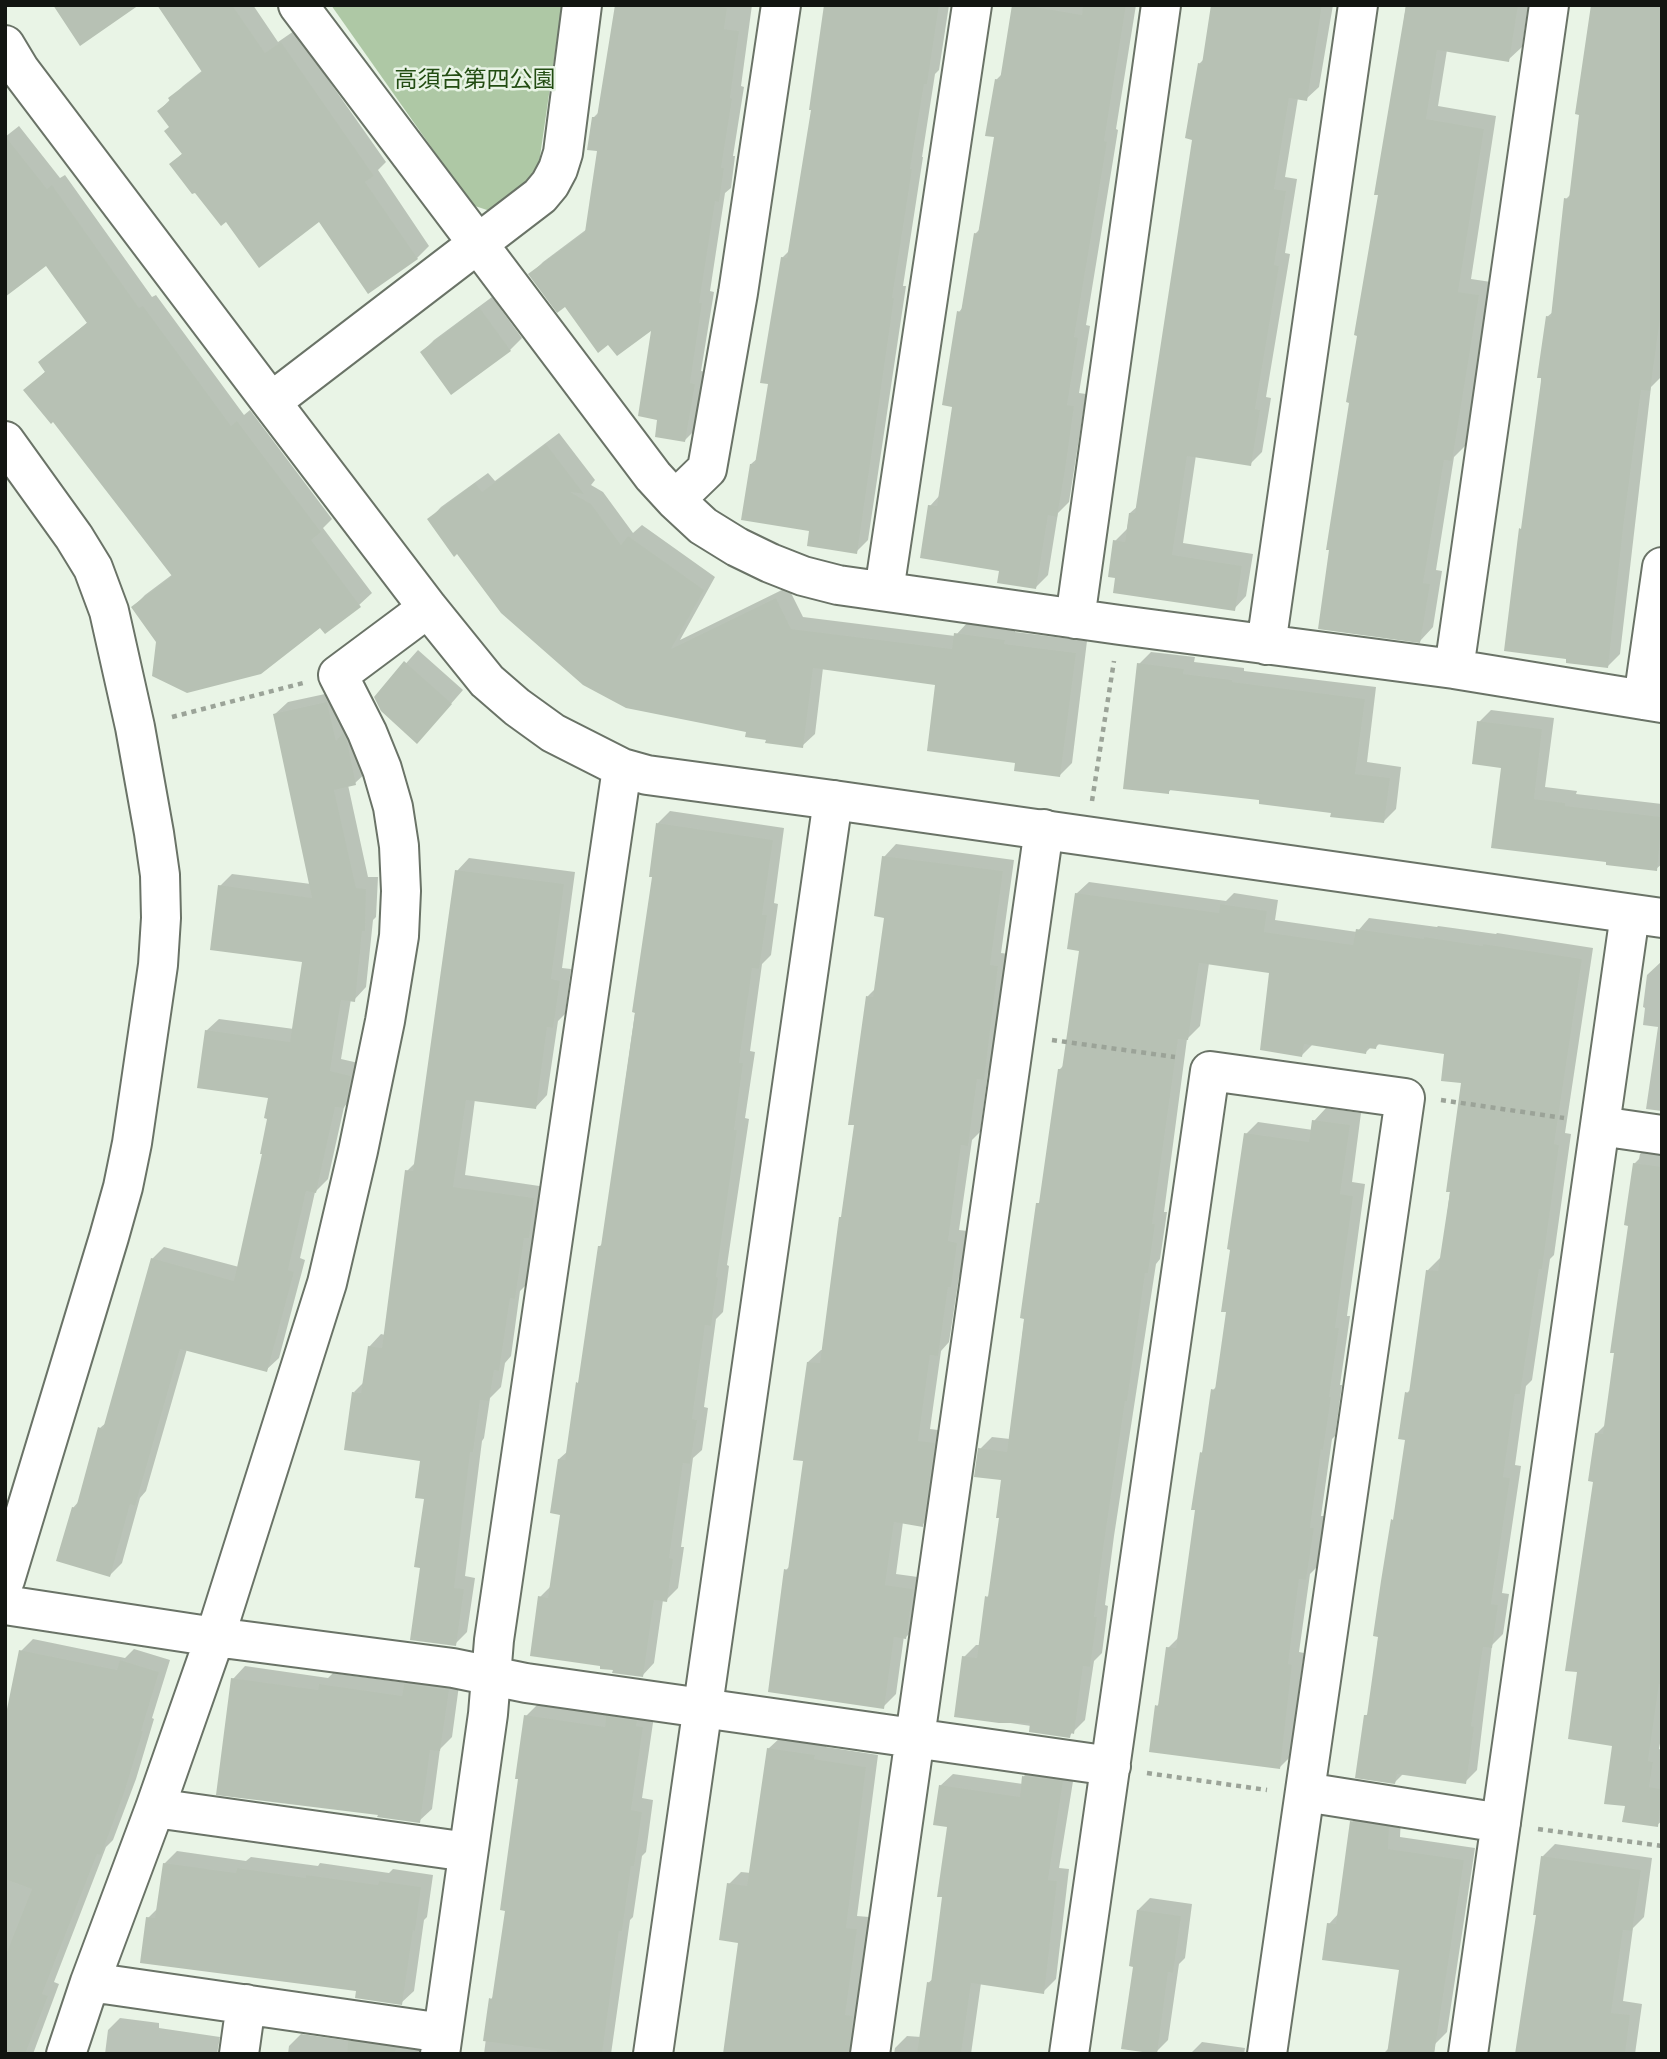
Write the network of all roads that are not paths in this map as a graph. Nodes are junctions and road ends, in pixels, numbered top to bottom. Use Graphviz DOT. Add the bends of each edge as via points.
graph roads {
  1 [pos="298,5"];
  2 [pos="582,5"];
  3 [pos="781,5"];
  4 [pos="972,5"];
  5 [pos="1161,5"];
  6 [pos="1358,5"];
  7 [pos="1549,5"];
  8 [pos="5,45"];
  9 [pos="477,243"];
  10 [pos="271,402"];
  11 [pos="5,441"];
  12 [pos="675,500"];
  13 [pos="1662,567"];
  14 [pos="884,591"];
  15 [pos="428,608"];
  16 [pos="1076,619"];
  17 [pos="1266,645"];
  18 [pos="1454,669"];
  19 [pos="1652,701"];
  20 [pos="622,768"];
  21 [pos="833,800"];
  22 [pos="1044,829"];
  23 [pos="1646,916"];
  24 [pos="1600,1124"];
  25 [pos="1662,1135"];
  26 [pos="5,1580"];
  27 [pos="5,1605"];
  28 [pos="215,1637"];
  29 [pos="491,1675"];
  30 [pos="703,1708"];
  31 [pos="916,1738"];
  32 [pos="1111,1766"];
  33 [pos="1306,1792"];
  34 [pos="155,1808"];
  35 [pos="1501,1824"];
  36 [pos="468,1852"];
  37 [pos="90,1982"];
  38 [pos="246,2004"];
  39 [pos="442,2043"];
  40 [pos="66,2054"];
  41 [pos="239,2054"];
  42 [pos="653,2054"];
  43 [pos="870,2054"];
  44 [pos="1069,2054"];
  45 [pos="1267,2054"];
  46 [pos="1468,2054"];
  1 -- 9 [label="street"];
  2 -- 9 [label="street" via="558,169 541,195"];
  3 -- 12 [label="street" via="707,468"];
  4 -- 14 [label="street"];
  5 -- 16 [label="street"];
  6 -- 17 [label="street"];
  7 -- 18 [label="street"];
  8 -- 10 [label="street"];
  9 -- 10 [label="street"];
  9 -- 12 [label="street"];
  10 -- 15 [label="street"];
  11 -- 26 [label="street" via="93,568 109,611 160,874 161,918 132,1143 109,1237"];
  12 -- 14 [label="street" via="702,526 770,564 838,585"];
  13 -- 19 [label="street"];
  14 -- 16 [label="street"];
  15 -- 20 [label="street" via="487,681 517,707 552,733"];
  15 -- 28 [label="street" via="338,675 368,732 393,807 399,846 399,936 383,1034 327,1283"];
  16 -- 17 [label="street"];
  17 -- 18 [label="street"];
  18 -- 19 [label="street"];
  20 -- 21 [label="street"];
  20 -- 29 [label="street"];
  21 -- 22 [label="street"];
  21 -- 30 [label="street"];
  22 -- 23 [label="street"];
  22 -- 31 [label="street"];
  23 -- 24 [label="street"];
  24 -- 25 [label="street"];
  24 -- 35 [label="street"];
  27 -- 28 [label="street"];
  28 -- 29 [label="street"];
  28 -- 34 [label="street"];
  29 -- 30 [label="street"];
  29 -- 36 [label="street"];
  30 -- 31 [label="street"];
  30 -- 42 [label="street"];
  31 -- 32 [label="street"];
  31 -- 43 [label="street"];
  32 -- 33 [label="street" via="1210,1071 1405,1098"];
  32 -- 44 [label="street"];
  33 -- 35 [label="street"];
  33 -- 45 [label="street"];
  34 -- 36 [label="street"];
  34 -- 37 [label="street"];
  35 -- 46 [label="street"];
  36 -- 39 [label="street"];
  37 -- 38 [label="street"];
  37 -- 40 [label="street"];
  38 -- 39 [label="street"];
  38 -- 41 [label="street"];
}
